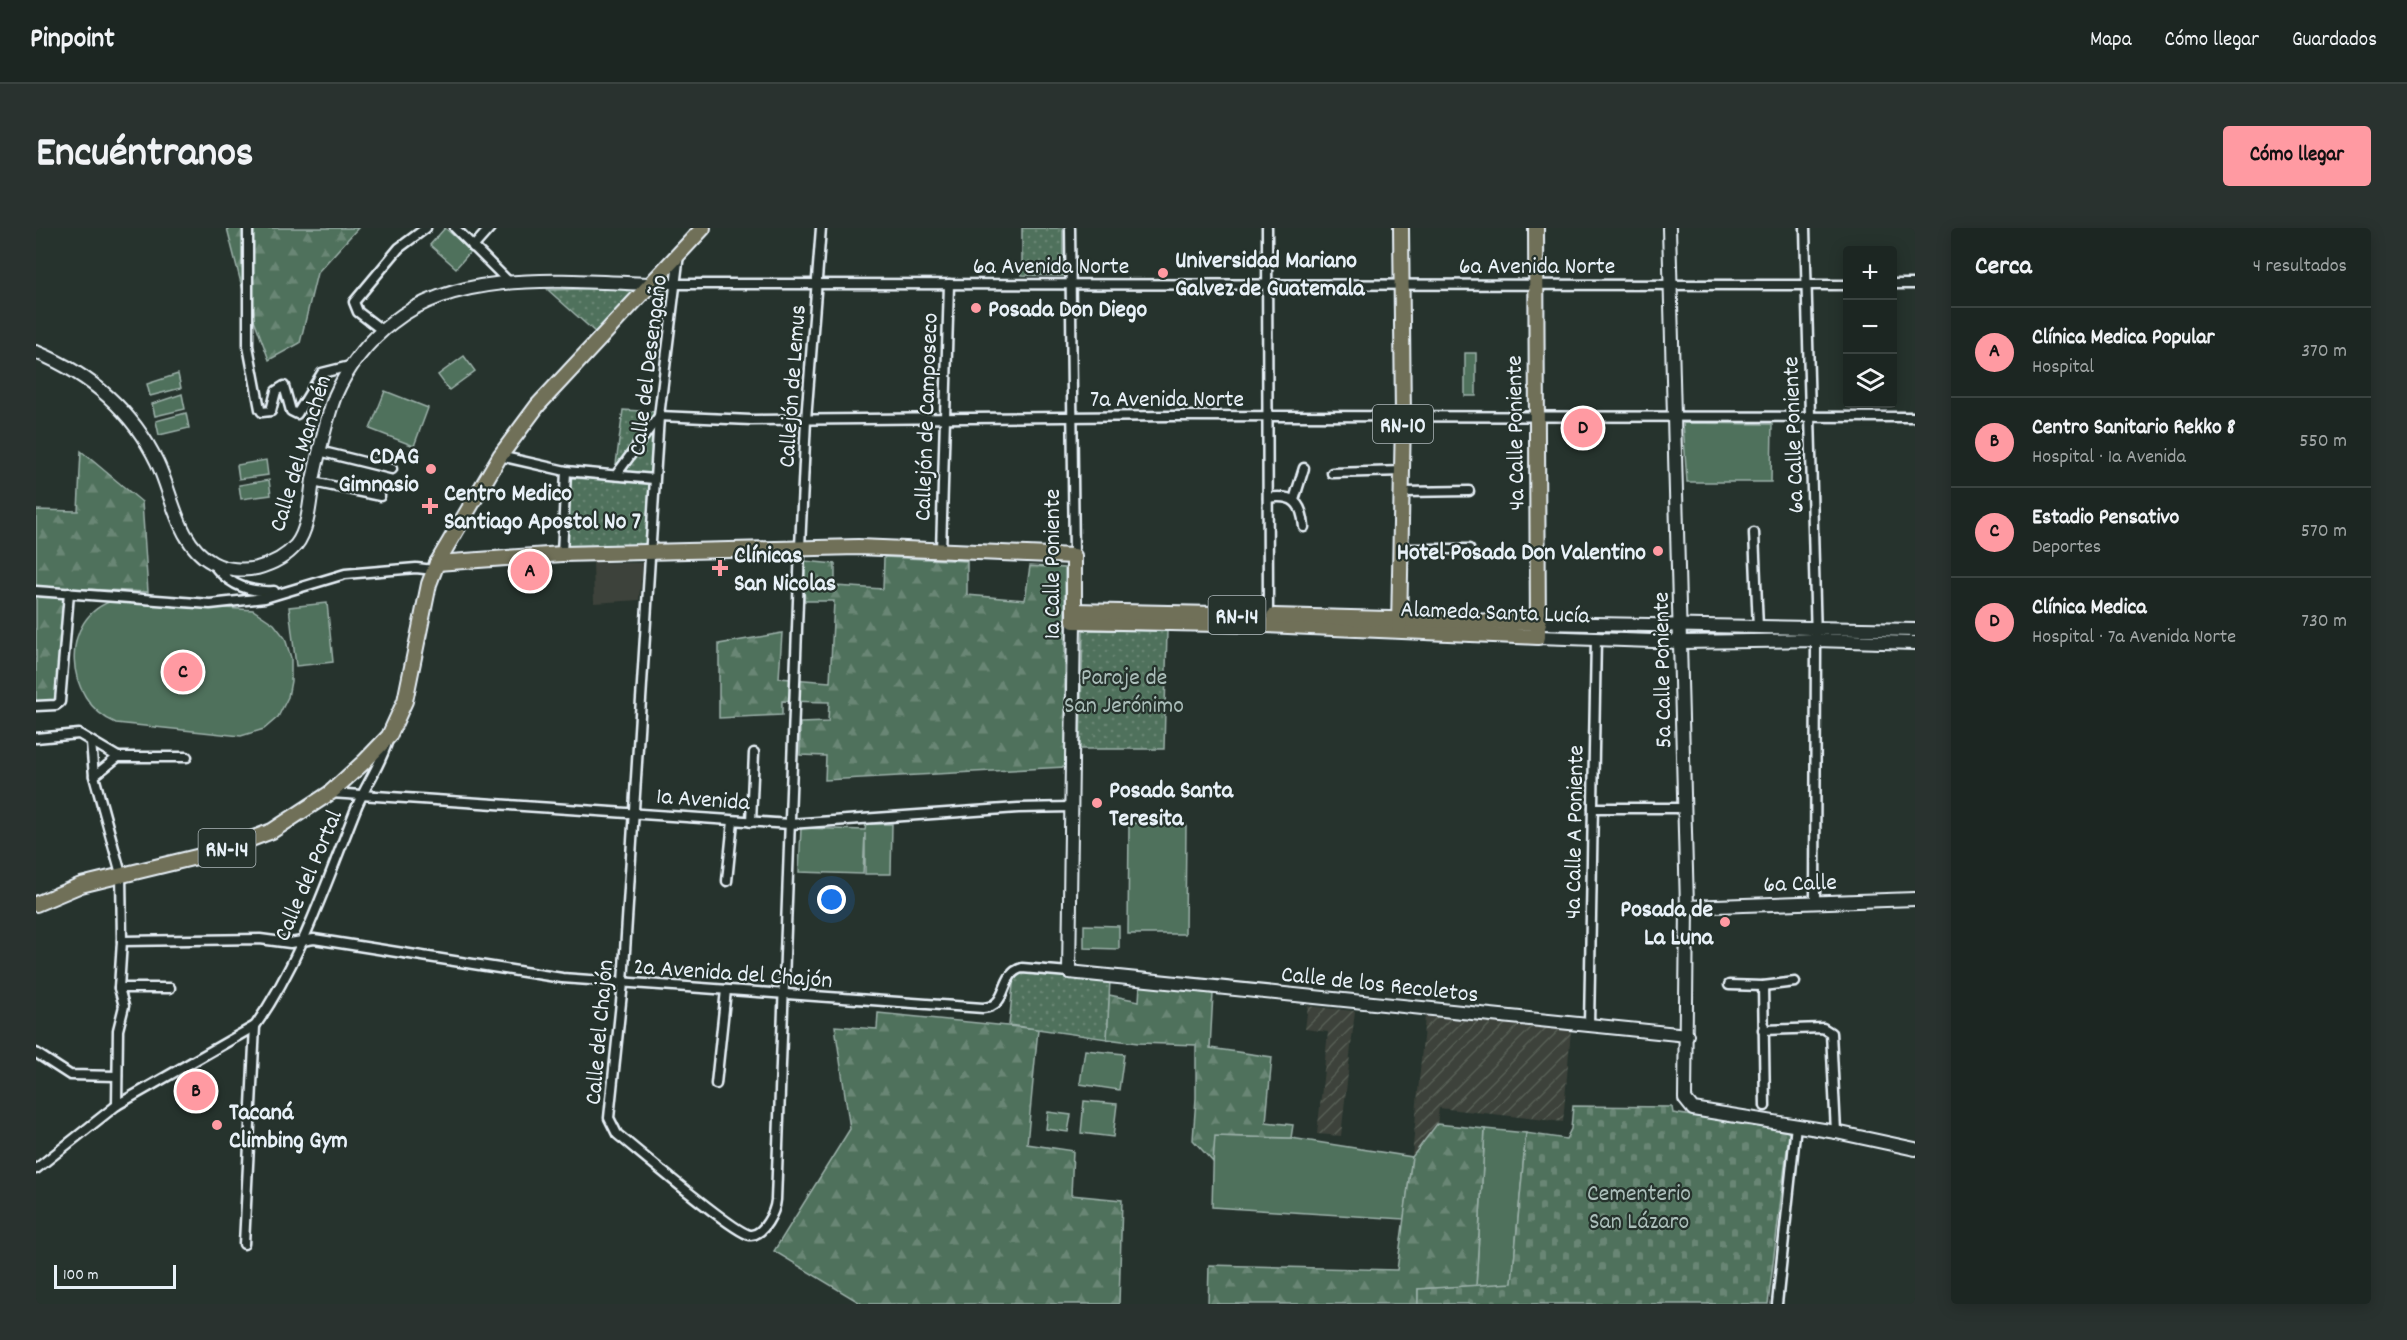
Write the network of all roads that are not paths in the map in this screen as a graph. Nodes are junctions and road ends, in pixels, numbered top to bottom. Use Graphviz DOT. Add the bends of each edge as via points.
graph roads {
  1 [pos="248,228"];
  2 [pos="426,228"];
  3 [pos="455,228"];
  4 [pos="490,228"];
  5 [pos="703,228"];
  6 [pos="821,228"];
  7 [pos="1070,228"];
  8 [pos="1267,228"];
  9 [pos="1401,228"];
  10 [pos="1536,228"];
  11 [pos="1669,228"];
  12 [pos="1805,228"];
  13 [pos="473,247"];
  14 [pos="680,254"];
  15 [pos="508,281"];
  16 [pos="648,284"];
  17 [pos="676,284"];
  18 [pos="818,284"];
  19 [pos="949,284"];
  20 [pos="1071,284"];
  21 [pos="1268,284"];
  22 [pos="1401,284"];
  23 [pos="1536,284"];
  24 [pos="1671,284"];
  25 [pos="1897,284"];
  26 [pos="1915,284"];
  27 [pos="1807,285"];
  28 [pos="1843,285"];
  29 [pos="383,331"];
  30 [pos="36,352"];
  31 [pos="350,366"];
  32 [pos="659,416"];
  33 [pos="1072,417"];
  34 [pos="1268,417"];
  35 [pos="1403,417"];
  36 [pos="1915,417"];
  37 [pos="945,418"];
  38 [pos="1536,418"];
  39 [pos="1812,418"];
  40 [pos="1676,419"];
  41 [pos="806,420"];
  42 [pos="319,451"];
  43 [pos="500,456"];
  44 [pos="1304,468"];
  45 [pos="392,469"];
  46 [pos="566,471"];
  47 [pos="1403,471"];
  48 [pos="1332,472"];
  49 [pos="616,475"];
  50 [pos="654,479"];
  51 [pos="313,482"];
  52 [pos="1469,491"];
  53 [pos="1402,492"];
  54 [pos="380,496"];
  55 [pos="1268,498"];
  56 [pos="1294,500"];
  57 [pos="1304,527"];
  58 [pos="1754,533"];
  59 [pos="800,547"];
  60 [pos="1402,549"];
  61 [pos="1469,549"];
  62 [pos="651,551"];
  63 [pos="940,551"];
  64 [pos="562,554"];
  65 [pos="1074,556"];
  66 [pos="212,563"];
  67 [pos="435,566"];
  68 [pos="292,590"];
  69 [pos="36,591"];
  70 [pos="69,592"];
  71 [pos="1074,616"];
  72 [pos="1266,620"];
  73 [pos="1400,625"];
  74 [pos="1680,627"];
  75 [pos="1758,628"];
  76 [pos="1538,630"];
  77 [pos="1915,630"];
  78 [pos="1775,634"];
  79 [pos="1816,634"];
  80 [pos="1596,638"];
  81 [pos="1681,642"];
  82 [pos="1915,643"];
  83 [pos="36,706"];
  84 [pos="389,736"];
  85 [pos="36,738"];
  86 [pos="91,742"];
  87 [pos="754,753"];
  88 [pos="118,757"];
  89 [pos="188,757"];
  90 [pos="94,776"];
  91 [pos="330,793"];
  92 [pos="361,796"];
  93 [pos="1072,807"];
  94 [pos="1593,808"];
  95 [pos="1685,808"];
  96 [pos="635,813"];
  97 [pos="733,821"];
  98 [pos="751,822"];
  99 [pos="790,824"];
  100 [pos="121,874"];
  101 [pos="727,881"];
  102 [pos="1915,899"];
  103 [pos="1815,902"];
  104 [pos="36,904"];
  105 [pos="1687,907"];
  106 [pos="302,940"];
  107 [pos="123,941"];
  108 [pos="1069,972"];
  109 [pos="1795,982"];
  110 [pos="623,983"];
  111 [pos="1730,985"];
  112 [pos="1763,987"];
  113 [pos="119,988"];
  114 [pos="170,988"];
  115 [pos="726,990"];
  116 [pos="783,996"];
  117 [pos="255,1026"];
  118 [pos="1589,1026"];
  119 [pos="1763,1030"];
  120 [pos="1687,1035"];
  121 [pos="36,1053"];
  122 [pos="117,1076"];
  123 [pos="716,1084"];
  124 [pos="117,1106"];
  125 [pos="1765,1106"];
  126 [pos="1796,1125"];
  127 [pos="1836,1132"];
  128 [pos="1915,1149"];
  129 [pos="36,1169"];
  130 [pos="244,1244"];
  131 [pos="1777,1304"];
  1 -- 31 [label="street" via="248,346 262,412 271,411 276,391 284,386 291,411 297,414 322,373"];
  2 -- 29 [label="street" via="399,248 354,302 358,312"];
  3 -- 13 [label="street"];
  4 -- 13 [label="street"];
  5 -- 14 [label="main road"];
  6 -- 18 [label="street, Callejón de Lemus"];
  7 -- 20 [label="street, 1a Calle Poniente"];
  8 -- 21 [label="street"];
  9 -- 22 [label="main road, RN-10"];
  10 -- 23 [label="main road, 4a Calle Poniente"];
  11 -- 24 [label="street, 5a Calle Poniente"];
  12 -- 27 [label="street, 6a Calle Poniente"];
  13 -- 15 [label="street"];
  14 -- 16 [label="main road"];
  14 -- 17 [label="street, Calle del Desengaño"];
  15 -- 16 [label="street, Calle del Manchén"];
  15 -- 29 [label="street, Calle del Manchén" via="437,298 409,311"];
  16 -- 17 [label="street, 6a Avenida Norte"];
  16 -- 43 [label="main road" via="538,405"];
  17 -- 18 [label="street, 6a Avenida Norte"];
  17 -- 32 [label="street, Calle del Desengaño"];
  18 -- 19 [label="street, 6a Avenida Norte"];
  18 -- 41 [label="street, Callejón de Lemus"];
  19 -- 20 [label="street, 6a Avenida Norte"];
  19 -- 37 [label="street, Callejón de Camposeco"];
  20 -- 21 [label="street, 6a Avenida Norte"];
  20 -- 33 [label="street, 1a Calle Poniente"];
  21 -- 22 [label="street, 6a Avenida Norte"];
  21 -- 34 [label="street"];
  22 -- 23 [label="street, 6a Avenida Norte"];
  22 -- 35 [label="main road, RN-10"];
  23 -- 24 [label="street, 6a Avenida Norte"];
  23 -- 38 [label="main road, 4a Calle Poniente"];
  24 -- 27 [label="street, 6a Avenida Norte"];
  24 -- 40 [label="street, 5a Calle Poniente"];
  25 -- 26 [label="street"];
  27 -- 28 [label="street, 6a Avenida Norte"];
  27 -- 39 [label="street, 6a Calle Poniente"];
  29 -- 31 [label="street, Calle del Manchén"];
  30 -- 66 [label="street" via="77,372 123,409 157,461 183,532"];
  31 -- 42 [label="street, Calle del Manchén" via="335,397"];
  32 -- 41 [label="street, 7a Avenida Norte"];
  32 -- 49 [label="street"];
  32 -- 50 [label="street, Calle del Desengaño"];
  33 -- 34 [label="street, 7a Avenida Norte"];
  33 -- 37 [label="street, 7a Avenida Norte"];
  33 -- 65 [label="street, 1a Calle Poniente"];
  34 -- 35 [label="street, 7a Avenida Norte"];
  34 -- 55 [label="street"];
  35 -- 38 [label="street, 7a Avenida Norte"];
  35 -- 47 [label="main road, RN-10"];
  36 -- 39 [label="street, 7a Avenida Norte"];
  37 -- 41 [label="street, 7a Avenida Norte"];
  37 -- 63 [label="street, Callejón de Camposeco"];
  38 -- 40 [label="street, 7a Avenida Norte"];
  38 -- 76 [label="main road, 4a Calle Poniente"];
  39 -- 40 [label="street, 7a Avenida Norte"];
  39 -- 79 [label="street, 6a Calle Poniente"];
  40 -- 74 [label="street, 5a Calle Poniente"];
  41 -- 59 [label="street, Callejón de Lemus"];
  42 -- 45 [label="street"];
  42 -- 51 [label="street, Calle del Manchén"];
  43 -- 46 [label="street"];
  43 -- 67 [label="main road"];
  44 -- 56 [label="street"];
  46 -- 49 [label="street"];
  46 -- 64 [label="street"];
  47 -- 48 [label="street"];
  47 -- 53 [label="main road, RN-10"];
  49 -- 50 [label="street"];
  50 -- 62 [label="street, Calle del Desengaño"];
  51 -- 54 [label="street"];
  51 -- 66 [label="street, Calle del Manchén" via="307,518 297,544 282,558 252,569"];
  52 -- 53 [label="street"];
  53 -- 60 [label="main road, RN-10"];
  55 -- 56 [label="street" via="1282,496"];
  55 -- 72 [label="street"];
  56 -- 57 [label="street" via="1301,507"];
  58 -- 75 [label="street"];
  59 -- 62 [label="main road"];
  59 -- 63 [label="main road"];
  59 -- 99 [label="street, Callejón de Lemus"];
  60 -- 61 [label="street"];
  60 -- 73 [label="main road, RN-10"];
  62 -- 64 [label="main road"];
  62 -- 96 [label="street, Calle del Chajón"];
  63 -- 65 [label="main road"];
  64 -- 67 [label="main road"];
  65 -- 71 [label="main road, 1a Calle Poniente"];
  66 -- 68 [label="street" via="223,578 237,587 266,592"];
  67 -- 68 [label="street" via="345,574"];
  67 -- 84 [label="main road, RN-14" via="411,679"];
  68 -- 70 [label="street" via="265,598 210,604"];
  69 -- 70 [label="street"];
  70 -- 83 [label="street" via="60,702"];
  71 -- 72 [label="main road, Alameda Santa Lucía / RN-14"];
  71 -- 93 [label="street, 1a Calle Poniente"];
  72 -- 73 [label="main road, Alameda Santa Lucía / RN-14"];
  73 -- 76 [label="main road, Alameda Santa Lucía / RN-14"];
  74 -- 75 [label="street, Alameda Santa Lucía / RN-14"];
  74 -- 76 [label="street, Alameda Santa Lucía / RN-14"];
  74 -- 81 [label="street, 5a Calle Poniente"];
  75 -- 78 [label="street, Alameda Santa Lucía / RN-14"];
  76 -- 80 [label="street, Alameda Santa Lucía / RN-14"];
  77 -- 79 [label="street, Alameda Santa Lucía / RN-14"];
  78 -- 79 [label="street, Alameda Santa Lucía / RN-14"];
  78 -- 81 [label="street, Alameda Santa Lucía / RN-14"];
  79 -- 82 [label="street, Alameda Santa Lucía / RN-14"];
  79 -- 103 [label="street, 6a Calle Poniente"];
  80 -- 81 [label="street, Alameda Santa Lucía / RN-14"];
  80 -- 94 [label="street, 4a Calle A Poniente"];
  81 -- 95 [label="street, 5a Calle Poniente"];
  84 -- 91 [label="main road, RN-14"];
  84 -- 92 [label="street, Calle del Portal" via="381,763"];
  85 -- 86 [label="street" via="79,734"];
  86 -- 88 [label="street"];
  86 -- 90 [label="street"];
  87 -- 98 [label="street"];
  88 -- 89 [label="street"];
  88 -- 90 [label="street"];
  90 -- 100 [label="street"];
  91 -- 92 [label="street, 1a Avenida"];
  91 -- 100 [label="main road, RN-14" via="262,835 218,852"];
  92 -- 96 [label="street, 1a Avenida"];
  92 -- 106 [label="street, Calle del Portal"];
  93 -- 99 [label="street, 1a Avenida"];
  93 -- 108 [label="street, 1a Calle Poniente"];
  94 -- 95 [label="street"];
  94 -- 118 [label="street, 4a Calle A Poniente"];
  95 -- 105 [label="street, 5a Calle Poniente"];
  96 -- 97 [label="street, 1a Avenida"];
  96 -- 110 [label="street, Calle del Chajón"];
  97 -- 98 [label="street, 1a Avenida"];
  97 -- 101 [label="street"];
  98 -- 99 [label="street, 1a Avenida"];
  99 -- 116 [label="street, Callejón de Lemus"];
  100 -- 104 [label="main road, RN-14"];
  100 -- 107 [label="street"];
  102 -- 103 [label="street, 6a Calle"];
  103 -- 105 [label="street, 6a Calle"];
  105 -- 120 [label="street, 5a Calle Poniente"];
  106 -- 107 [label="street, 2a Avenida del Chajón"];
  106 -- 110 [label="street, 2a Avenida del Chajón" via="562,978"];
  106 -- 117 [label="street, Calle del Portal"];
  107 -- 113 [label="street"];
  108 -- 116 [label="street, 2a Avenida del Chajón" via="1016,970 1009,977 1001,1000 988,1008"];
  108 -- 118 [label="street, Calle de los Recoletos"];
  109 -- 112 [label="street"];
  110 -- 115 [label="street, 2a Avenida del Chajón"];
  110 -- 116 [label="street, Calle del Chajón" via="612,1126 711,1210 749,1235 758,1232 775,1206"];
  111 -- 112 [label="street"];
  112 -- 119 [label="street"];
  113 -- 114 [label="street"];
  113 -- 122 [label="street" via="124,1006 118,1030"];
  115 -- 116 [label="street, 2a Avenida del Chajón"];
  115 -- 123 [label="street"];
  117 -- 124 [label="street"];
  117 -- 130 [label="street"];
  118 -- 120 [label="street, Calle de los Recoletos"];
  119 -- 125 [label="street"];
  119 -- 127 [label="street" via="1823,1028 1831,1033"];
  120 -- 126 [label="street, 5a Calle Poniente" via="1688,1105 1693,1109"];
  121 -- 122 [label="street" via="70,1075"];
  122 -- 124 [label="street"];
  124 -- 129 [label="street"];
  126 -- 127 [label="street"];
  126 -- 131 [label="street"];
  127 -- 128 [label="street"];
}
